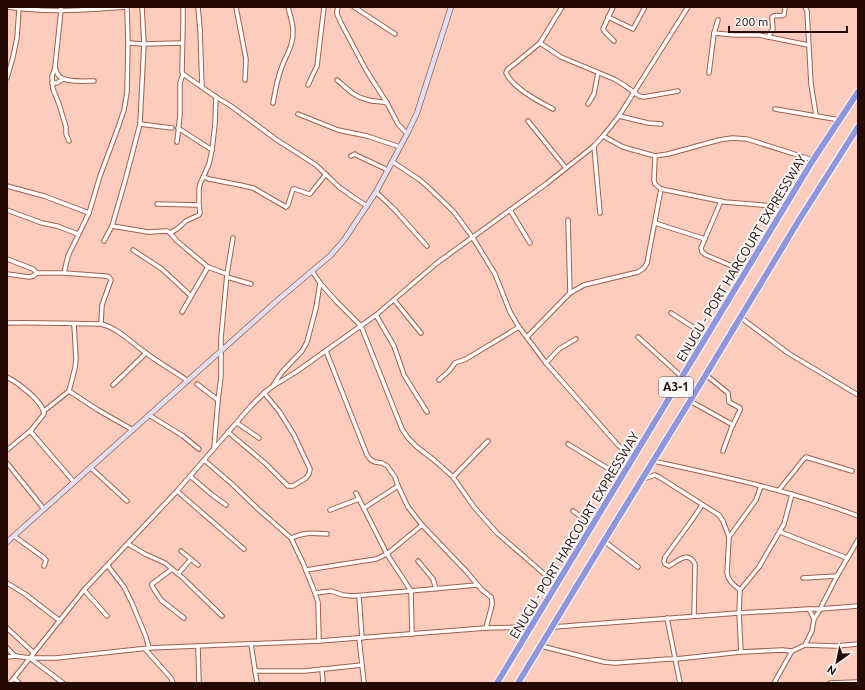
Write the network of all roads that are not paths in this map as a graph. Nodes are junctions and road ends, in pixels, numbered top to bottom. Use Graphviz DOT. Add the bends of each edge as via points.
graph roads {
  1 [pos="8,7"];
  2 [pos="127,7"];
  3 [pos="142,7"];
  4 [pos="183,7"];
  5 [pos="198,7"];
  6 [pos="236,7"];
  7 [pos="288,7"];
  8 [pos="324,7"];
  9 [pos="338,7"];
  10 [pos="354,7"];
  11 [pos="450,7"];
  12 [pos="562,7"];
  13 [pos="613,7"];
  14 [pos="645,7"];
  15 [pos="688,7"];
  16 [pos="785,7"];
  17 [pos="805,7"];
  18 [pos="106,8"];
  19 [pos="19,9"];
  20 [pos="61,9"];
  21 [pos="608,17"];
  22 [pos="718,20"];
  23 [pos="714,33"];
  24 [pos="395,34"];
  25 [pos="768,37"];
  26 [pos="614,40"];
  27 [pos="128,43"];
  28 [pos="182,43"];
  29 [pos="144,44"];
  30 [pos="540,44"];
  31 [pos="808,45"];
  32 [pos="55,67"];
  33 [pos="598,73"];
  34 [pos="709,73"];
  35 [pos="183,74"];
  36 [pos="7,78"];
  37 [pos="63,79"];
  38 [pos="245,80"];
  39 [pos="337,80"];
  40 [pos="94,81"];
  41 [pos="52,83"];
  42 [pos="308,85"];
  43 [pos="202,87"];
  44 [pos="678,91"];
  45 [pos="634,92"];
  46 [pos="858,92"];
  47 [pos="382,94"];
  48 [pos="216,97"];
  49 [pos="380,100"];
  50 [pos="273,103"];
  51 [pos="387,103"];
  52 [pos="588,104"];
  53 [pos="553,109"];
  54 [pos="775,109"];
  55 [pos="298,114"];
  56 [pos="816,115"];
  57 [pos="619,116"];
  58 [pos="840,120"];
  59 [pos="528,121"];
  60 [pos="140,124"];
  61 [pos="661,124"];
  62 [pos="858,127"];
  63 [pos="172,128"];
  64 [pos="178,128"];
  65 [pos="407,134"];
  66 [pos="603,136"];
  67 [pos="70,141"];
  68 [pos="177,142"];
  69 [pos="594,146"];
  70 [pos="400,147"];
  71 [pos="212,150"];
  72 [pos="351,156"];
  73 [pos="655,156"];
  74 [pos="813,160"];
  75 [pos="393,162"];
  76 [pos="566,168"];
  77 [pos="388,170"];
  78 [pos="326,174"];
  79 [pos="204,177"];
  80 [pos="7,186"];
  81 [pos="661,189"];
  82 [pos="376,192"];
  83 [pos="722,201"];
  84 [pos="157,204"];
  85 [pos="199,205"];
  86 [pos="367,206"];
  87 [pos="7,210"];
  88 [pos="510,210"];
  89 [pos="782,212"];
  90 [pos="600,213"];
  91 [pos="89,214"];
  92 [pos="568,220"];
  93 [pos="655,223"];
  94 [pos="112,226"];
  95 [pos="170,233"];
  96 [pos="78,234"];
  97 [pos="233,238"];
  98 [pos="473,238"];
  99 [pos="705,239"];
  100 [pos="104,241"];
  101 [pos="530,243"];
  102 [pos="427,246"];
  103 [pos="133,250"];
  104 [pos="7,259"];
  105 [pos="208,267"];
  106 [pos="312,272"];
  107 [pos="746,272"];
  108 [pos="37,273"];
  109 [pos="64,273"];
  110 [pos="7,274"];
  111 [pos="227,275"];
  112 [pos="320,283"];
  113 [pos="251,284"];
  114 [pos="570,293"];
  115 [pos="191,296"];
  116 [pos="394,300"];
  117 [pos="182,312"];
  118 [pos="671,313"];
  119 [pos="376,315"];
  120 [pos="740,317"];
  121 [pos="7,323"];
  122 [pos="74,324"];
  123 [pos="102,324"];
  124 [pos="361,326"];
  125 [pos="519,327"];
  126 [pos="421,333"];
  127 [pos="707,336"];
  128 [pos="638,337"];
  129 [pos="527,338"];
  130 [pos="576,339"];
  131 [pos="221,351"];
  132 [pos="326,351"];
  133 [pos="146,353"];
  134 [pos="546,363"];
  135 [pos="706,375"];
  136 [pos="7,377"];
  137 [pos="682,377"];
  138 [pos="439,380"];
  139 [pos="188,381"];
  140 [pos="197,384"];
  141 [pos="113,385"];
  142 [pos="273,386"];
  143 [pos="69,391"];
  144 [pos="264,393"];
  145 [pos="858,395"];
  146 [pos="218,400"];
  147 [pos="690,402"];
  148 [pos="44,411"];
  149 [pos="428,412"];
  150 [pos="149,415"];
  151 [pos="237,423"];
  152 [pos="733,425"];
  153 [pos="30,430"];
  154 [pos="133,430"];
  155 [pos="228,432"];
  156 [pos="259,438"];
  157 [pos="488,441"];
  158 [pos="568,444"];
  159 [pos="214,448"];
  160 [pos="199,449"];
  161 [pos="7,450"];
  162 [pos="723,451"];
  163 [pos="633,458"];
  164 [pos="204,460"];
  165 [pos="653,461"];
  166 [pos="7,463"];
  167 [pos="91,468"];
  168 [pos="852,471"];
  169 [pos="190,476"];
  170 [pos="453,477"];
  171 [pos="622,477"];
  172 [pos="641,479"];
  173 [pos="74,482"];
  174 [pos="398,486"];
  175 [pos="761,486"];
  176 [pos="779,490"];
  177 [pos="177,491"];
  178 [pos="356,493"];
  179 [pos="792,494"];
  180 [pos="359,500"];
  181 [pos="127,501"];
  182 [pos="226,505"];
  183 [pos="702,505"];
  184 [pos="364,508"];
  185 [pos="44,509"];
  186 [pos="330,510"];
  187 [pos="573,511"];
  188 [pos="858,516"];
  189 [pos="594,523"];
  190 [pos="422,525"];
  191 [pos="780,532"];
  192 [pos="327,534"];
  193 [pos="729,537"];
  194 [pos="291,538"];
  195 [pos="9,539"];
  196 [pos="858,540"];
  197 [pos="604,541"];
  198 [pos="128,544"];
  199 [pos="244,549"];
  200 [pos="181,551"];
  201 [pos="387,554"];
  202 [pos="847,558"];
  203 [pos="191,559"];
  204 [pos="418,560"];
  205 [pos="198,564"];
  206 [pos="44,566"];
  207 [pos="108,566"];
  208 [pos="638,567"];
  209 [pos="172,569"];
  210 [pos="306,570"];
  211 [pos="178,574"];
  212 [pos="836,576"];
  213 [pos="803,578"];
  214 [pos="7,583"];
  215 [pos="477,585"];
  216 [pos="557,585"];
  217 [pos="436,589"];
  218 [pos="84,590"];
  219 [pos="740,590"];
  220 [pos="411,591"];
  221 [pos="315,593"];
  222 [pos="359,596"];
  223 [pos="858,606"];
  224 [pos="809,609"];
  225 [pos="820,609"];
  226 [pos="739,613"];
  227 [pos="107,616"];
  228 [pos="222,616"];
  229 [pos="694,616"];
  230 [pos="184,618"];
  231 [pos="667,618"];
  232 [pos="814,619"];
  233 [pos="60,621"];
  234 [pos="531,627"];
  235 [pos="553,627"];
  236 [pos="7,628"];
  237 [pos="486,628"];
  238 [pos="412,634"];
  239 [pos="360,638"];
  240 [pos="319,641"];
  241 [pos="250,644"];
  242 [pos="858,644"];
  243 [pos="805,645"];
  244 [pos="198,646"];
  245 [pos="541,646"];
  246 [pos="7,648"];
  247 [pos="147,648"];
  248 [pos="792,651"];
  249 [pos="740,652"];
  250 [pos="34,653"];
  251 [pos="15,656"];
  252 [pos="7,657"];
  253 [pos="30,658"];
  254 [pos="676,659"];
  255 [pos="362,665"];
  256 [pos="322,669"];
  257 [pos="255,671"];
  258 [pos="14,678"];
  259 [pos="858,682"];
  260 [pos="10,683"];
  261 [pos="20,683"];
  262 [pos="62,683"];
  263 [pos="173,683"];
  264 [pos="199,683"];
  265 [pos="257,683"];
  266 [pos="323,683"];
  267 [pos="364,683"];
  268 [pos="497,683"];
  269 [pos="518,683"];
  270 [pos="680,683"];
  271 [pos="774,683"];
  272 [pos="830,683"];
  1 -- 19 [label="street"];
  2 -- 18 [label="street"];
  2 -- 27 [label="street"];
  3 -- 29 [label="street"];
  4 -- 28 [label="street"];
  5 -- 43 [label="street"];
  6 -- 38 [label="street" via="246,59"];
  7 -- 50 [label="street" via="294,32 275,88"];
  8 -- 42 [label="street" via="317,66"];
  9 -- 47 [label="street" via="337,14 341,23"];
  10 -- 24 [label="street"];
  11 -- 65 [label="main road" via="417,113"];
  12 -- 30 [label="street"];
  13 -- 21 [label="street"];
  14 -- 21 [label="street" via="633,30"];
  15 -- 45 [label="street"];
  16 -- 25 [label="street" via="783,16 772,17 772,29"];
  17 -- 31 [label="street"];
  18 -- 20 [label="street"];
  19 -- 20 [label="street"];
  19 -- 36 [label="street" via="17,38"];
  20 -- 32 [label="street"];
  21 -- 26 [label="street" via="603,29"];
  22 -- 23 [label="street"];
  23 -- 25 [label="street"];
  23 -- 34 [label="street"];
  25 -- 31 [label="street"];
  27 -- 29 [label="street"];
  27 -- 91 [label="street" via="124,110"];
  28 -- 29 [label="street"];
  28 -- 35 [label="street"];
  29 -- 60 [label="street"];
  30 -- 33 [label="street" via="561,57"];
  30 -- 53 [label="street" via="506,73 526,94"];
  31 -- 56 [label="street"];
  32 -- 37 [label="street" via="57,74"];
  32 -- 41 [label="street"];
  33 -- 45 [label="street" via="614,79"];
  33 -- 52 [label="street" via="594,94"];
  35 -- 43 [label="street"];
  35 -- 64 [label="street" via="180,83"];
  37 -- 40 [label="street"];
  37 -- 41 [label="street"];
  39 -- 49 [label="street" via="354,94 370,101"];
  41 -- 67 [label="street"];
  43 -- 48 [label="street"];
  44 -- 45 [label="street" via="644,96"];
  45 -- 57 [label="street"];
  46 -- 58 [label="highway, ENUGU - PORT HARCOURT EXPRESSWAY / A3-1"];
  47 -- 49 [label="street"];
  47 -- 51 [label="street"];
  48 -- 71 [label="street"];
  48 -- 78 [label="street"];
  49 -- 51 [label="street"];
  51 -- 65 [label="street" via="398,124"];
  54 -- 56 [label="street"];
  55 -- 70 [label="street" via="338,130"];
  56 -- 58 [label="street"];
  57 -- 61 [label="street"];
  57 -- 66 [label="street"];
  58 -- 74 [label="highway, ENUGU - PORT HARCOURT EXPRESSWAY / A3-1"];
  59 -- 76 [label="street"];
  60 -- 63 [label="street"];
  60 -- 94 [label="street"];
  62 -- 120 [label="highway, A3-1"];
  64 -- 68 [label="street"];
  64 -- 71 [label="street"];
  65 -- 70 [label="main road"];
  66 -- 69 [label="street"];
  66 -- 73 [label="street" via="623,147"];
  69 -- 76 [label="street"];
  69 -- 90 [label="street"];
  70 -- 75 [label="main road"];
  71 -- 79 [label="street"];
  72 -- 77 [label="street" via="354,154"];
  73 -- 74 [label="street" via="732,138 747,139"];
  73 -- 81 [label="street" via="654,180"];
  74 -- 89 [label="highway, ENUGU - PORT HARCOURT EXPRESSWAY / A3-1"];
  75 -- 77 [label="main road"];
  75 -- 98 [label="street" via="428,187 454,212"];
  76 -- 88 [label="street"];
  77 -- 82 [label="main road"];
  78 -- 79 [label="street" via="310,194 293,190 286,206 253,188"];
  78 -- 86 [label="street" via="339,187"];
  79 -- 85 [label="street" via="200,184"];
  80 -- 91 [label="street" via="44,196"];
  81 -- 83 [label="street"];
  81 -- 93 [label="street"];
  82 -- 86 [label="main road"];
  82 -- 102 [label="street"];
  83 -- 89 [label="street" via="770,206"];
  83 -- 99 [label="street"];
  84 -- 85 [label="street"];
  85 -- 95 [label="street" via="199,215"];
  86 -- 106 [label="main road" via="344,240"];
  87 -- 96 [label="street"];
  88 -- 98 [label="street"];
  88 -- 101 [label="street"];
  89 -- 107 [label="highway, ENUGU - PORT HARCOURT EXPRESSWAY / A3-1"];
  91 -- 96 [label="street"];
  92 -- 114 [label="street"];
  93 -- 99 [label="street"];
  93 -- 114 [label="street" via="644,268 638,272 584,285"];
  94 -- 95 [label="street"];
  94 -- 100 [label="street"];
  95 -- 105 [label="street"];
  96 -- 109 [label="street"];
  97 -- 111 [label="street"];
  98 -- 116 [label="street" via="437,263"];
  98 -- 125 [label="street" via="495,274 510,312"];
  99 -- 107 [label="street" via="701,248 704,254"];
  103 -- 115 [label="street" via="162,270"];
  104 -- 108 [label="street" via="34,269"];
  105 -- 111 [label="street"];
  105 -- 115 [label="street"];
  106 -- 112 [label="street"];
  106 -- 131 [label="main road"];
  107 -- 127 [label="highway, ENUGU - PORT HARCOURT EXPRESSWAY / A3-1"];
  108 -- 109 [label="street"];
  108 -- 110 [label="street" via="29,277"];
  109 -- 123 [label="street" via="109,277 111,280 102,305"];
  111 -- 113 [label="street"];
  111 -- 131 [label="street"];
  112 -- 124 [label="street"];
  112 -- 142 [label="street" via="307,342"];
  114 -- 129 [label="street"];
  115 -- 117 [label="street"];
  116 -- 119 [label="street"];
  116 -- 126 [label="street"];
  118 -- 127 [label="street"];
  119 -- 124 [label="street"];
  119 -- 149 [label="street" via="394,346 404,375"];
  120 -- 135 [label="highway, A3-1"];
  120 -- 145 [label="street" via="788,352"];
  121 -- 122 [label="street"];
  122 -- 123 [label="street"];
  122 -- 143 [label="street" via="76,359"];
  123 -- 133 [label="street" via="120,333"];
  124 -- 132 [label="street"];
  124 -- 170 [label="street" via="402,429 417,447"];
  125 -- 129 [label="street"];
  125 -- 138 [label="street" via="455,363"];
  127 -- 137 [label="highway, ENUGU - PORT HARCOURT EXPRESSWAY / A3-1"];
  128 -- 137 [label="street"];
  129 -- 134 [label="street"];
  130 -- 134 [label="street" via="560,349"];
  131 -- 139 [label="main road"];
  131 -- 146 [label="street"];
  132 -- 142 [label="street"];
  132 -- 174 [label="street" via="367,455 371,460 387,466"];
  133 -- 139 [label="street"];
  133 -- 141 [label="street"];
  134 -- 163 [label="street" via="618,445"];
  135 -- 147 [label="highway, A3-1"];
  135 -- 152 [label="street" via="728,393 729,402 740,408"];
  136 -- 148 [label="street" via="25,389"];
  137 -- 163 [label="highway, ENUGU - PORT HARCOURT EXPRESSWAY / A3-1"];
  139 -- 150 [label="main road"];
  140 -- 146 [label="street"];
  142 -- 144 [label="street"];
  143 -- 148 [label="street"];
  143 -- 154 [label="street"];
  144 -- 151 [label="street"];
  144 -- 155 [label="street" via="294,435 310,468 306,478 293,486 288,486"];
  146 -- 159 [label="street"];
  147 -- 152 [label="street"];
  147 -- 165 [label="highway, A3-1"];
  148 -- 153 [label="street" via="43,416"];
  150 -- 154 [label="main road"];
  150 -- 160 [label="street"];
  151 -- 155 [label="street"];
  151 -- 156 [label="street"];
  152 -- 162 [label="street"];
  153 -- 161 [label="street"];
  153 -- 173 [label="street"];
  154 -- 167 [label="main road"];
  155 -- 159 [label="street"];
  157 -- 170 [label="street"];
  158 -- 171 [label="street"];
  159 -- 164 [label="street"];
  163 -- 171 [label="highway, ENUGU - PORT HARCOURT EXPRESSWAY / A3-1"];
  164 -- 169 [label="street"];
  164 -- 194 [label="street"];
  165 -- 172 [label="highway, A3-1"];
  165 -- 175 [label="street"];
  166 -- 185 [label="street"];
  167 -- 173 [label="main road"];
  167 -- 181 [label="street"];
  168 -- 176 [label="street" via="806,457"];
  169 -- 177 [label="street"];
  169 -- 182 [label="street"];
  170 -- 216 [label="street" via="474,507 497,533"];
  171 -- 189 [label="highway, ENUGU - PORT HARCOURT EXPRESSWAY / A3-1"];
  172 -- 183 [label="street" via="655,475"];
  172 -- 197 [label="highway, A3-1"];
  173 -- 185 [label="main road"];
  174 -- 184 [label="street"];
  174 -- 190 [label="street" via="408,507"];
  175 -- 176 [label="street"];
  175 -- 193 [label="street" via="756,500"];
  176 -- 179 [label="street"];
  177 -- 198 [label="street"];
  177 -- 199 [label="street"];
  178 -- 180 [label="street"];
  179 -- 188 [label="street"];
  179 -- 191 [label="street"];
  180 -- 184 [label="street"];
  180 -- 186 [label="street"];
  183 -- 193 [label="street" via="719,515"];
  183 -- 229 [label="street" via="664,561 670,566 683,557 693,560"];
  184 -- 201 [label="street"];
  185 -- 195 [label="main road"];
  187 -- 189 [label="street"];
  189 -- 216 [label="highway, ENUGU - PORT HARCOURT EXPRESSWAY / A3-1"];
  190 -- 201 [label="street"];
  190 -- 215 [label="street"];
  191 -- 202 [label="street"];
  191 -- 219 [label="street" via="759,567"];
  192 -- 194 [label="street" via="308,533"];
  193 -- 219 [label="street" via="728,578"];
  194 -- 210 [label="street"];
  195 -- 206 [label="street" via="43,557 46,560"];
  196 -- 202 [label="street"];
  197 -- 208 [label="street"];
  197 -- 235 [label="highway, A3-1"];
  198 -- 207 [label="street"];
  198 -- 209 [label="street"];
  200 -- 203 [label="street"];
  201 -- 210 [label="street" via="376,559"];
  201 -- 220 [label="street"];
  202 -- 212 [label="street"];
  203 -- 205 [label="street"];
  203 -- 211 [label="street"];
  204 -- 217 [label="street" via="433,579"];
  207 -- 218 [label="street"];
  207 -- 247 [label="street" via="132,603 146,637"];
  209 -- 211 [label="street"];
  209 -- 230 [label="street" via="152,586 161,600"];
  210 -- 221 [label="street"];
  211 -- 228 [label="street"];
  212 -- 213 [label="street"];
  212 -- 225 [label="street"];
  214 -- 233 [label="street"];
  215 -- 217 [label="street"];
  215 -- 237 [label="street" via="491,597 492,601"];
  216 -- 234 [label="highway, ENUGU - PORT HARCOURT EXPRESSWAY / A3-1"];
  217 -- 220 [label="street"];
  218 -- 227 [label="street"];
  218 -- 233 [label="street"];
  219 -- 226 [label="street"];
  220 -- 222 [label="street"];
  220 -- 238 [label="street"];
  221 -- 222 [label="street" via="331,591"];
  221 -- 240 [label="street" via="318,602"];
  222 -- 239 [label="street"];
  223 -- 225 [label="street"];
  224 -- 225 [label="street"];
  224 -- 226 [label="street"];
  224 -- 232 [label="street"];
  225 -- 232 [label="street"];
  226 -- 229 [label="street"];
  226 -- 249 [label="street"];
  229 -- 231 [label="street"];
  231 -- 235 [label="street"];
  231 -- 254 [label="street"];
  232 -- 243 [label="street" via="812,631"];
  233 -- 250 [label="street"];
  234 -- 237 [label="street"];
  234 -- 268 [label="highway, ENUGU - PORT HARCOURT EXPRESSWAY / A3-1"];
  235 -- 245 [label="highway, A3-1"];
  236 -- 250 [label="street"];
  237 -- 238 [label="street"];
  238 -- 239 [label="street"];
  239 -- 240 [label="street"];
  239 -- 255 [label="street"];
  240 -- 241 [label="street"];
  241 -- 244 [label="street"];
  241 -- 257 [label="street"];
  242 -- 243 [label="street"];
  243 -- 248 [label="street"];
  244 -- 247 [label="street"];
  244 -- 264 [label="street"];
  245 -- 254 [label="street" via="604,662"];
  245 -- 269 [label="highway, A3-1"];
  246 -- 251 [label="street"];
  247 -- 253 [label="street" via="56,658"];
  247 -- 263 [label="street"];
  248 -- 249 [label="street"];
  248 -- 271 [label="street"];
  249 -- 254 [label="street"];
  250 -- 253 [label="street"];
  251 -- 252 [label="street"];
  251 -- 253 [label="street"];
  253 -- 258 [label="street"];
  253 -- 262 [label="street"];
  254 -- 270 [label="street"];
  255 -- 256 [label="street"];
  255 -- 267 [label="street"];
  256 -- 257 [label="street"];
  256 -- 266 [label="street"];
  257 -- 265 [label="street"];
  258 -- 260 [label="street"];
  258 -- 261 [label="street"];
  259 -- 272 [label="street"];
}
